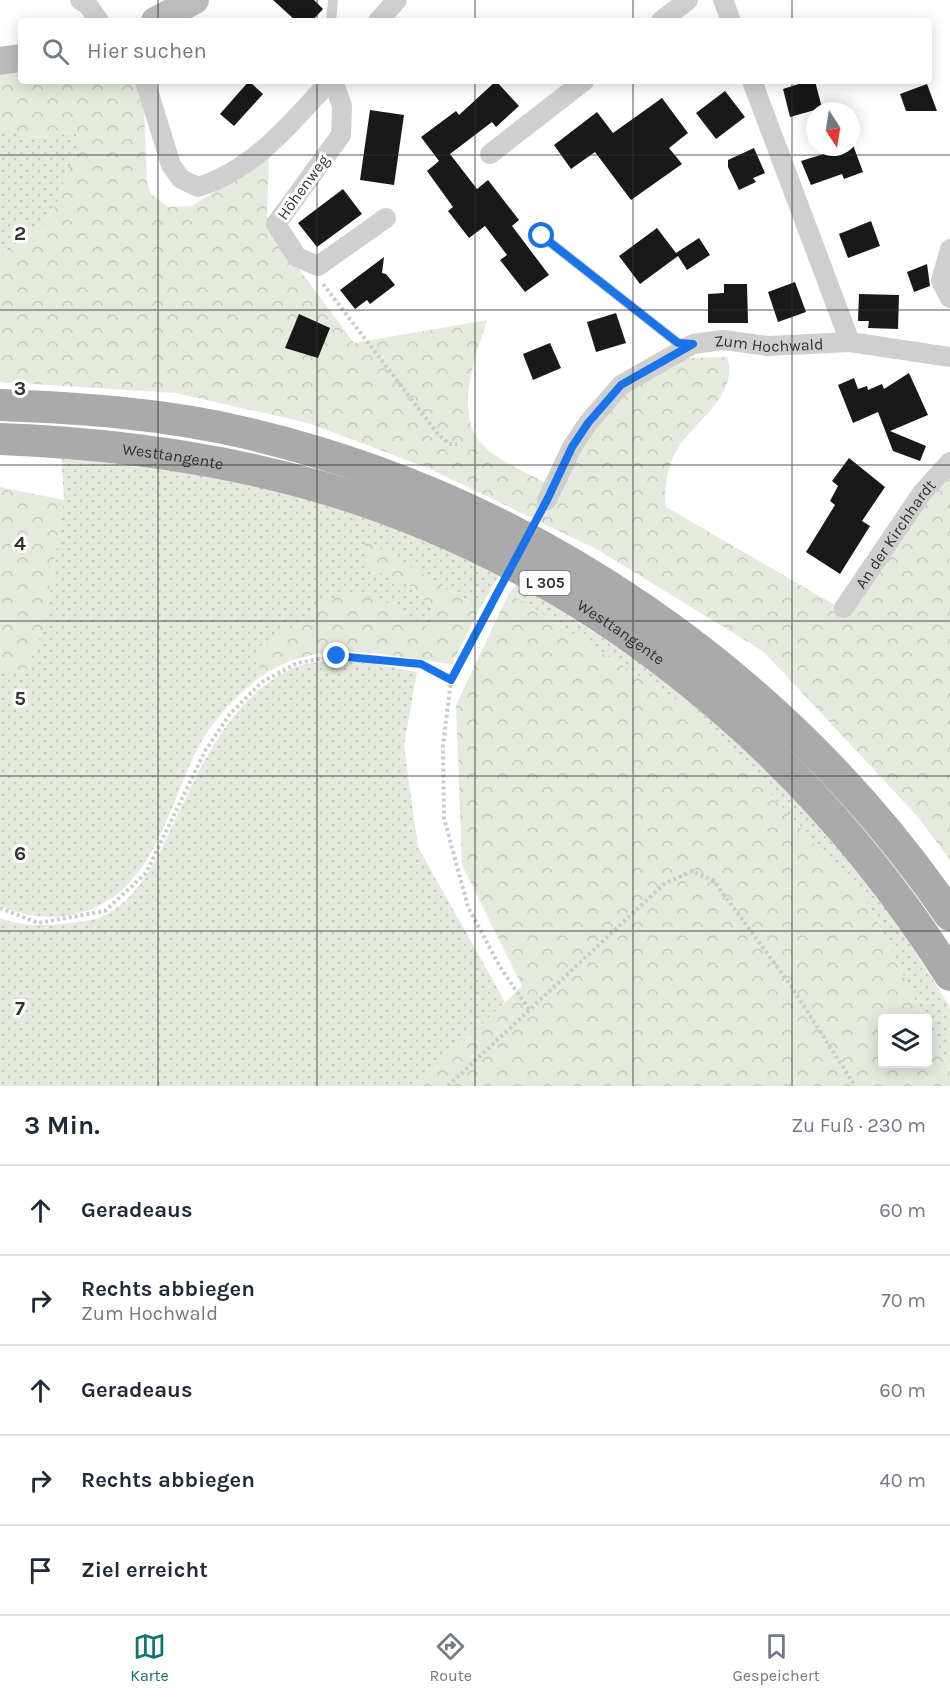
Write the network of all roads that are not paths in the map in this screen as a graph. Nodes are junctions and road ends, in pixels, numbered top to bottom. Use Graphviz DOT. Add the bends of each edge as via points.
graph roads {
  1 [pos="80,0"];
  2 [pos="195,0"];
  3 [pos="333,0"];
  4 [pos="397,0"];
  5 [pos="688,0"];
  6 [pos="723,0"];
  7 [pos="97,18"];
  8 [pos="161,18"];
  9 [pos="331,18"];
  10 [pos="381,18"];
  11 [pos="665,18"];
  12 [pos="730,18"];
  13 [pos="18,58"];
  14 [pos="0,61"];
  15 [pos="146,84"];
  16 [pos="329,84"];
  17 [pos="333,84"];
  18 [pos="580,84"];
  19 [pos="753,84"];
  20 [pos="490,154"];
  21 [pos="386,218"];
  22 [pos="542,236"];
  23 [pos="950,249"];
  24 [pos="950,298"];
  25 [pos="850,342"];
  26 [pos="693,344"];
  27 [pos="950,357"];
  28 [pos="0,405"];
  29 [pos="0,439"];
  30 [pos="950,462"];
  31 [pos="547,500"];
  32 [pos="844,608"];
  33 [pos="950,915"];
  34 [pos="950,975"];
  1 -- 7 [label="street"];
  2 -- 8 [label="main road"];
  3 -- 9 [label="lane"];
  4 -- 10 [label="street"];
  5 -- 11 [label="street"];
  6 -- 12 [label="street"];
  13 -- 14 [label="main road"];
  15 -- 16 [label="street, Höhenweg" via="171,165 182,179 198,187 217,182 269,147"];
  17 -- 21 [label="street, Höhenweg" via="342,106 340,135 276,224 297,257 318,266"];
  18 -- 20 [label="street"];
  19 -- 25 [label="street, Zum Hochwald"];
  22 -- 26 [label="lane" via="678,343"];
  23 -- 24 [label="street" via="941,281"];
  25 -- 26 [label="street, Zum Hochwald" via="768,346 723,340"];
  25 -- 27 [label="street, Zum Hochwald"];
  26 -- 31 [label="street, Zum Hochwald" via="621,385 572,447"];
  28 -- 33 [label="main road, Westtangente / L 305" via="111,412 244,432 302,447 416,486 525,537 629,598 726,670 771,709 856,795"];
  29 -- 34 [label="main road, Westtangente / L 305" via="142,452 316,486 423,524 526,572 639,642 703,691 771,752 854,841"];
  30 -- 32 [label="street, An der Kirchhardt" via="922,492"];
}
